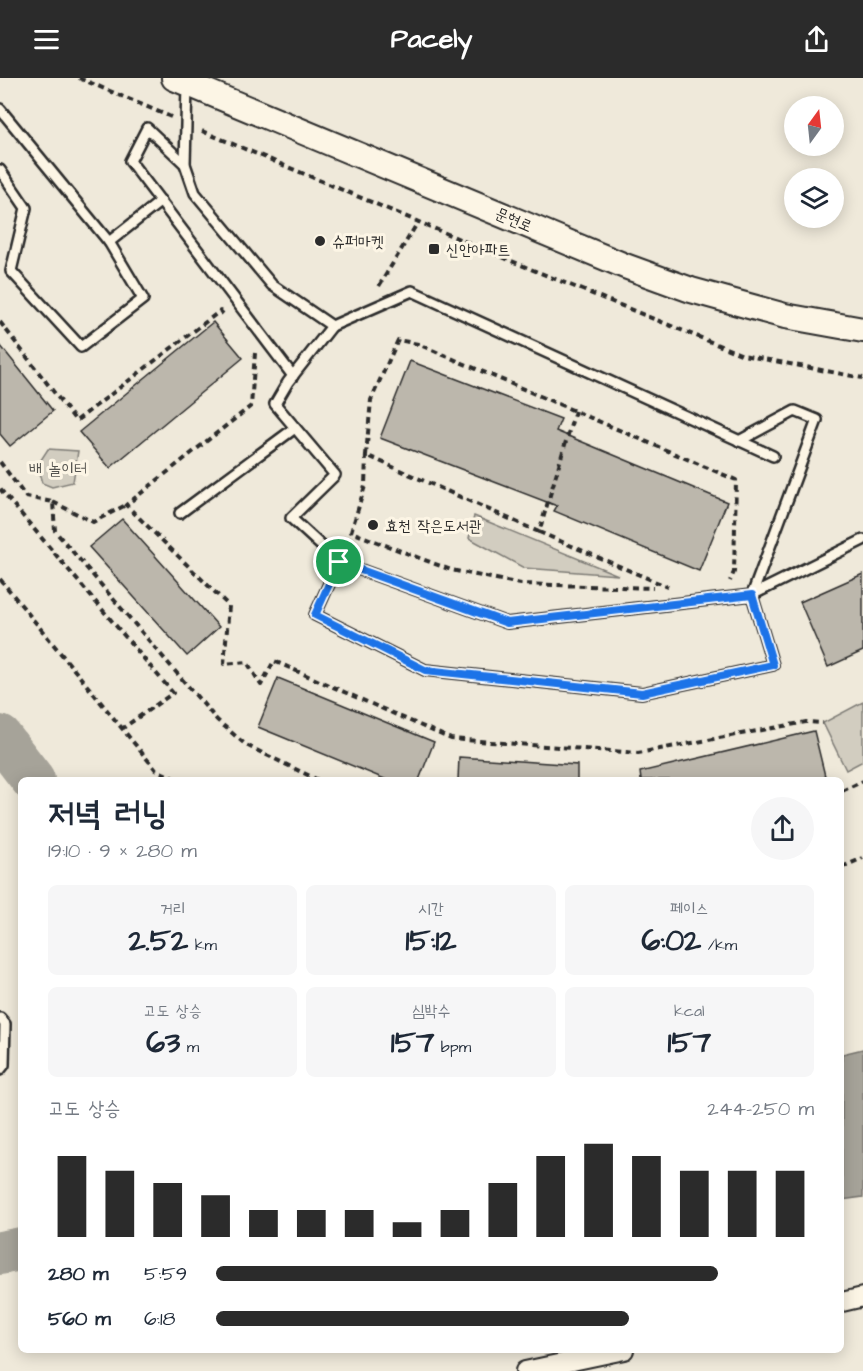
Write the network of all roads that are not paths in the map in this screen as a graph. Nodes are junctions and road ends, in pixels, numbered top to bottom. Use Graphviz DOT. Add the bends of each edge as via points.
graph roads {
  1 [pos="181,81"];
  2 [pos="0,109"];
  3 [pos="185,164"];
  4 [pos="0,170"];
  5 [pos="161,201"];
  6 [pos="109,242"];
  7 [pos="332,326"];
  8 [pos="863,330"];
  9 [pos="293,375"];
  10 [pos="295,428"];
  11 [pos="739,441"];
  12 [pos="773,456"];
  13 [pos="180,513"];
  14 [pos="863,540"];
  15 [pos="339,562"];
  16 [pos="752,595"];
  17 [pos="0,1018"];
  18 [pos="0,1070"];
  19 [pos="863,1298"];
  20 [pos="844,1302"];
  21 [pos="610,1353"];
  22 [pos="525,1371"];
  1 -- 3 [label="lane"];
  1 -- 8 [label="street, 문현로" via="625,266 691,290 785,316"];
  2 -- 6 [label="lane"];
  3 -- 5 [label="lane" via="147,128 130,161"];
  3 -- 7 [label="lane" via="195,193 272,285"];
  4 -- 6 [label="lane" via="26,208 10,271 81,347 143,298"];
  5 -- 6 [label="lane"];
  5 -- 9 [label="lane"];
  7 -- 9 [label="lane"];
  7 -- 11 [label="lane" via="412,291"];
  9 -- 10 [label="lane" via="275,404"];
  10 -- 13 [label="lane"];
  10 -- 15 [label="lane" via="335,475 291,518"];
  11 -- 12 [label="lane"];
  11 -- 16 [label="lane" via="795,411 816,420"];
  14 -- 16 [label="lane"];
  15 -- 16 [label="lane" via="507,623"];
  15 -- 16 [label="lane" via="315,615 425,670 642,693 773,665"];
  17 -- 18 [label="lane" via="4,1024 4,1065"];
  19 -- 20 [label="street"];
  21 -- 22 [label="street"];
}
